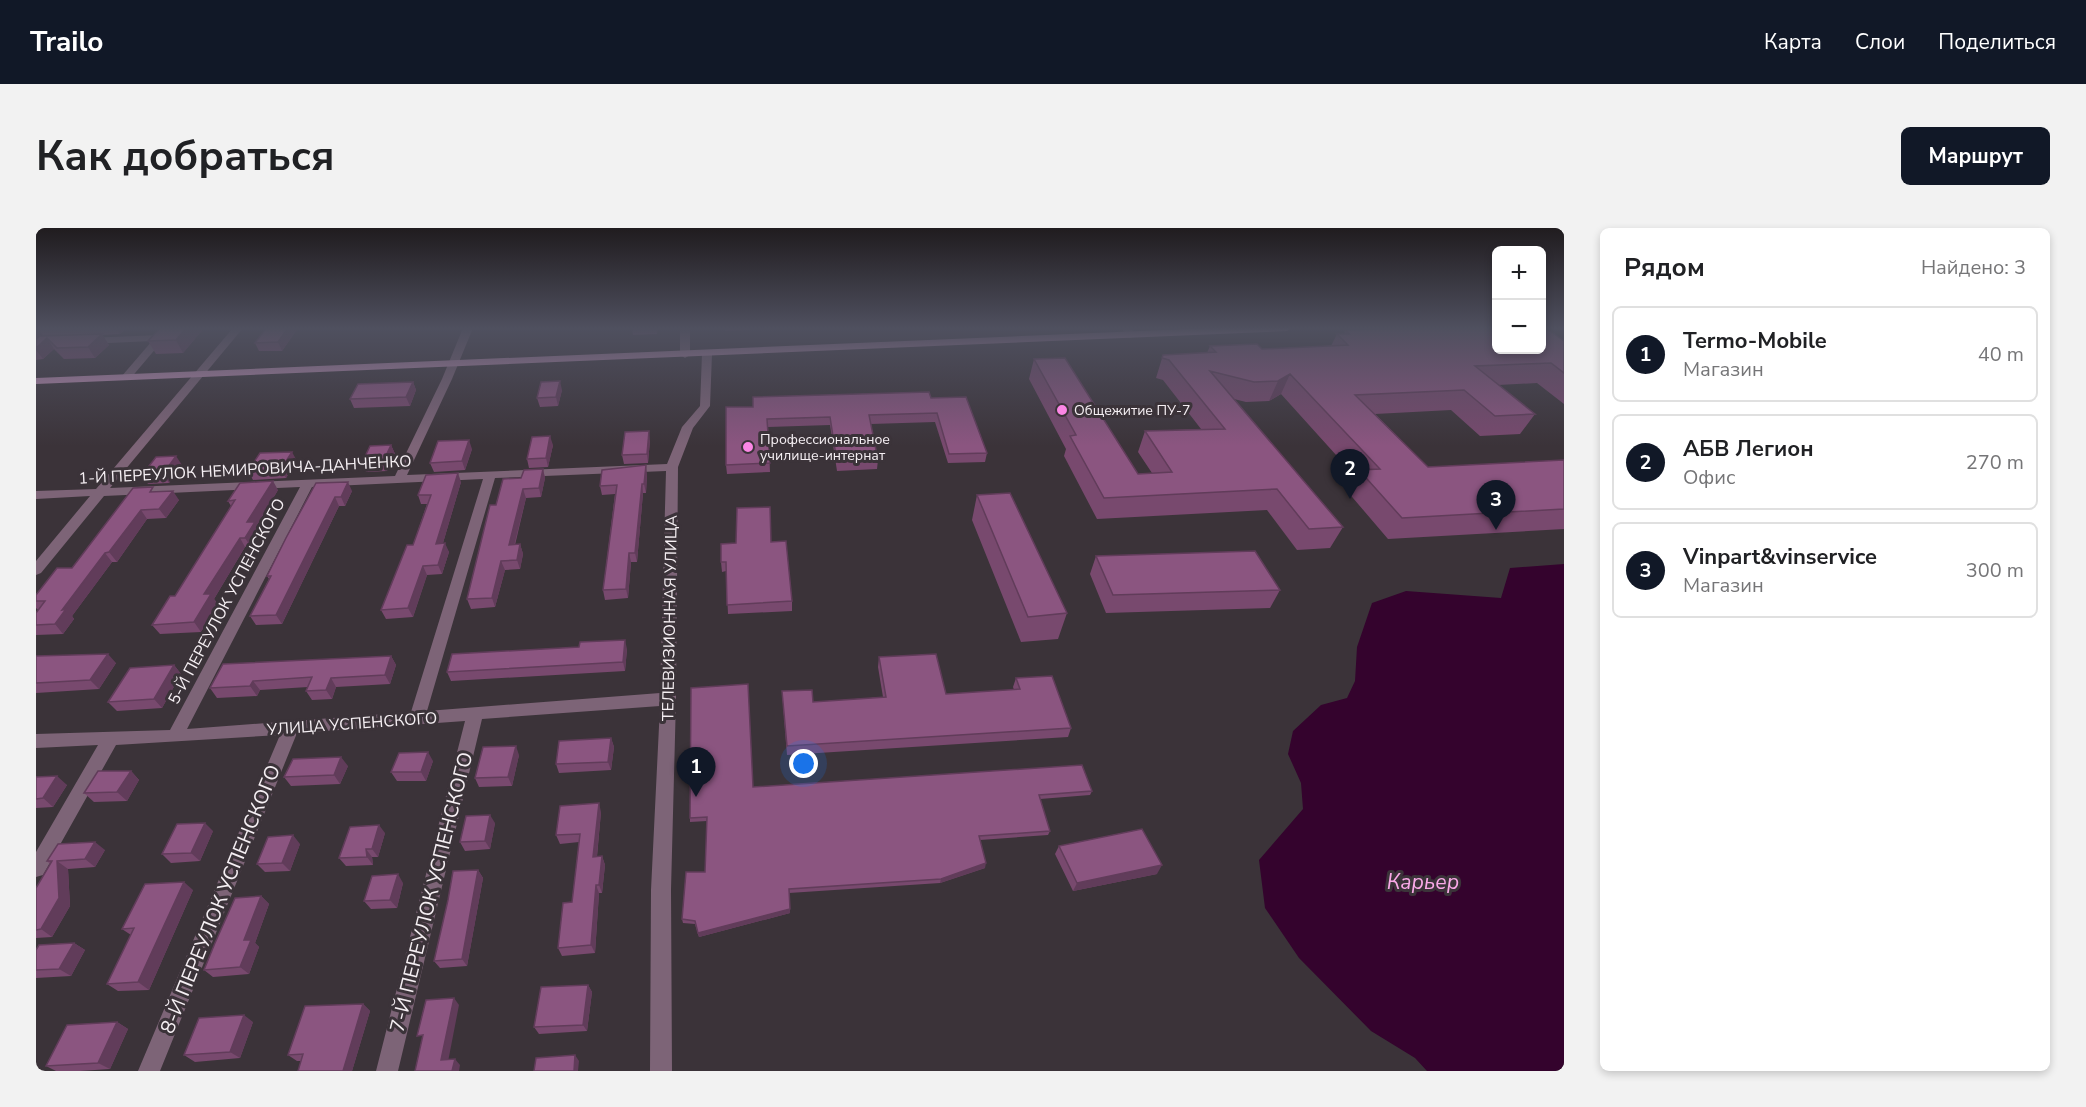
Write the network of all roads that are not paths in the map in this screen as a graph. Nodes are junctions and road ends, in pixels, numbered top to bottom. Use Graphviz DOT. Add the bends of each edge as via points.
graph roads {
  1 [pos="134,367"];
  2 [pos="207,367"];
  3 [pos="354,367"];
  4 [pos="451,367"];
  5 [pos="706,367"];
  6 [pos="202,374"];
  7 [pos="126,377"];
  8 [pos="36,381"];
  9 [pos="672,467"];
  10 [pos="490,476"];
  11 [pos="400,478"];
  12 [pos="308,483"];
  13 [pos="98,492"];
  14 [pos="36,495"];
  15 [pos="36,570"];
  16 [pos="668,699"];
  17 [pos="475,714"];
  18 [pos="417,717"];
  19 [pos="291,727"];
  20 [pos="175,736"];
  21 [pos="111,738"];
  22 [pos="36,741"];
  23 [pos="36,869"];
  24 [pos="149,1071"];
  25 [pos="387,1071"];
  26 [pos="661,1071"];
  1 -- 7 [label="street"];
  2 -- 6 [label="street"];
  3 -- 6 [label="main road"];
  4 -- 11 [label="street"];
  5 -- 9 [label="street, ТЕЛЕВИЗИОННАЯ УЛИЦА" via="705,406 688,427"];
  6 -- 7 [label="main road"];
  6 -- 13 [label="street"];
  7 -- 8 [label="main road"];
  9 -- 10 [label="street, 1-Й ПЕРЕУЛОК НЕМИРОВИЧА-ДАНЧЕНКО"];
  9 -- 16 [label="street, ТЕЛЕВИЗИОННАЯ УЛИЦА"];
  10 -- 11 [label="street, 1-Й ПЕРЕУЛОК НЕМИРОВИЧА-ДАНЧЕНКО"];
  10 -- 18 [label="street"];
  11 -- 12 [label="street, 1-Й ПЕРЕУЛОК НЕМИРОВИЧА-ДАНЧЕНКО"];
  12 -- 13 [label="street, 1-Й ПЕРЕУЛОК НЕМИРОВИЧА-ДАНЧЕНКО"];
  12 -- 20 [label="street, 5-Й ПЕРЕУЛОК УСПЕНСКОГО"];
  13 -- 14 [label="street, 1-Й ПЕРЕУЛОК НЕМИРОВИЧА-ДАНЧЕНКО"];
  13 -- 15 [label="street"];
  16 -- 17 [label="street, УЛИЦА УСПЕНСКОГО"];
  16 -- 26 [label="street, ТЕЛЕВИЗИОННАЯ УЛИЦА" via="661,890"];
  17 -- 18 [label="street, УЛИЦА УСПЕНСКОГО"];
  17 -- 25 [label="street, 7-Й ПЕРЕУЛОК УСПЕНСКОГО"];
  18 -- 19 [label="street, УЛИЦА УСПЕНСКОГО"];
  19 -- 20 [label="street, УЛИЦА УСПЕНСКОГО"];
  19 -- 24 [label="street, 8-Й ПЕРЕУЛОК УСПЕНСКОГО"];
  20 -- 21 [label="street, УЛИЦА УСПЕНСКОГО"];
  21 -- 22 [label="street, УЛИЦА УСПЕНСКОГО"];
  21 -- 23 [label="street"];
}
